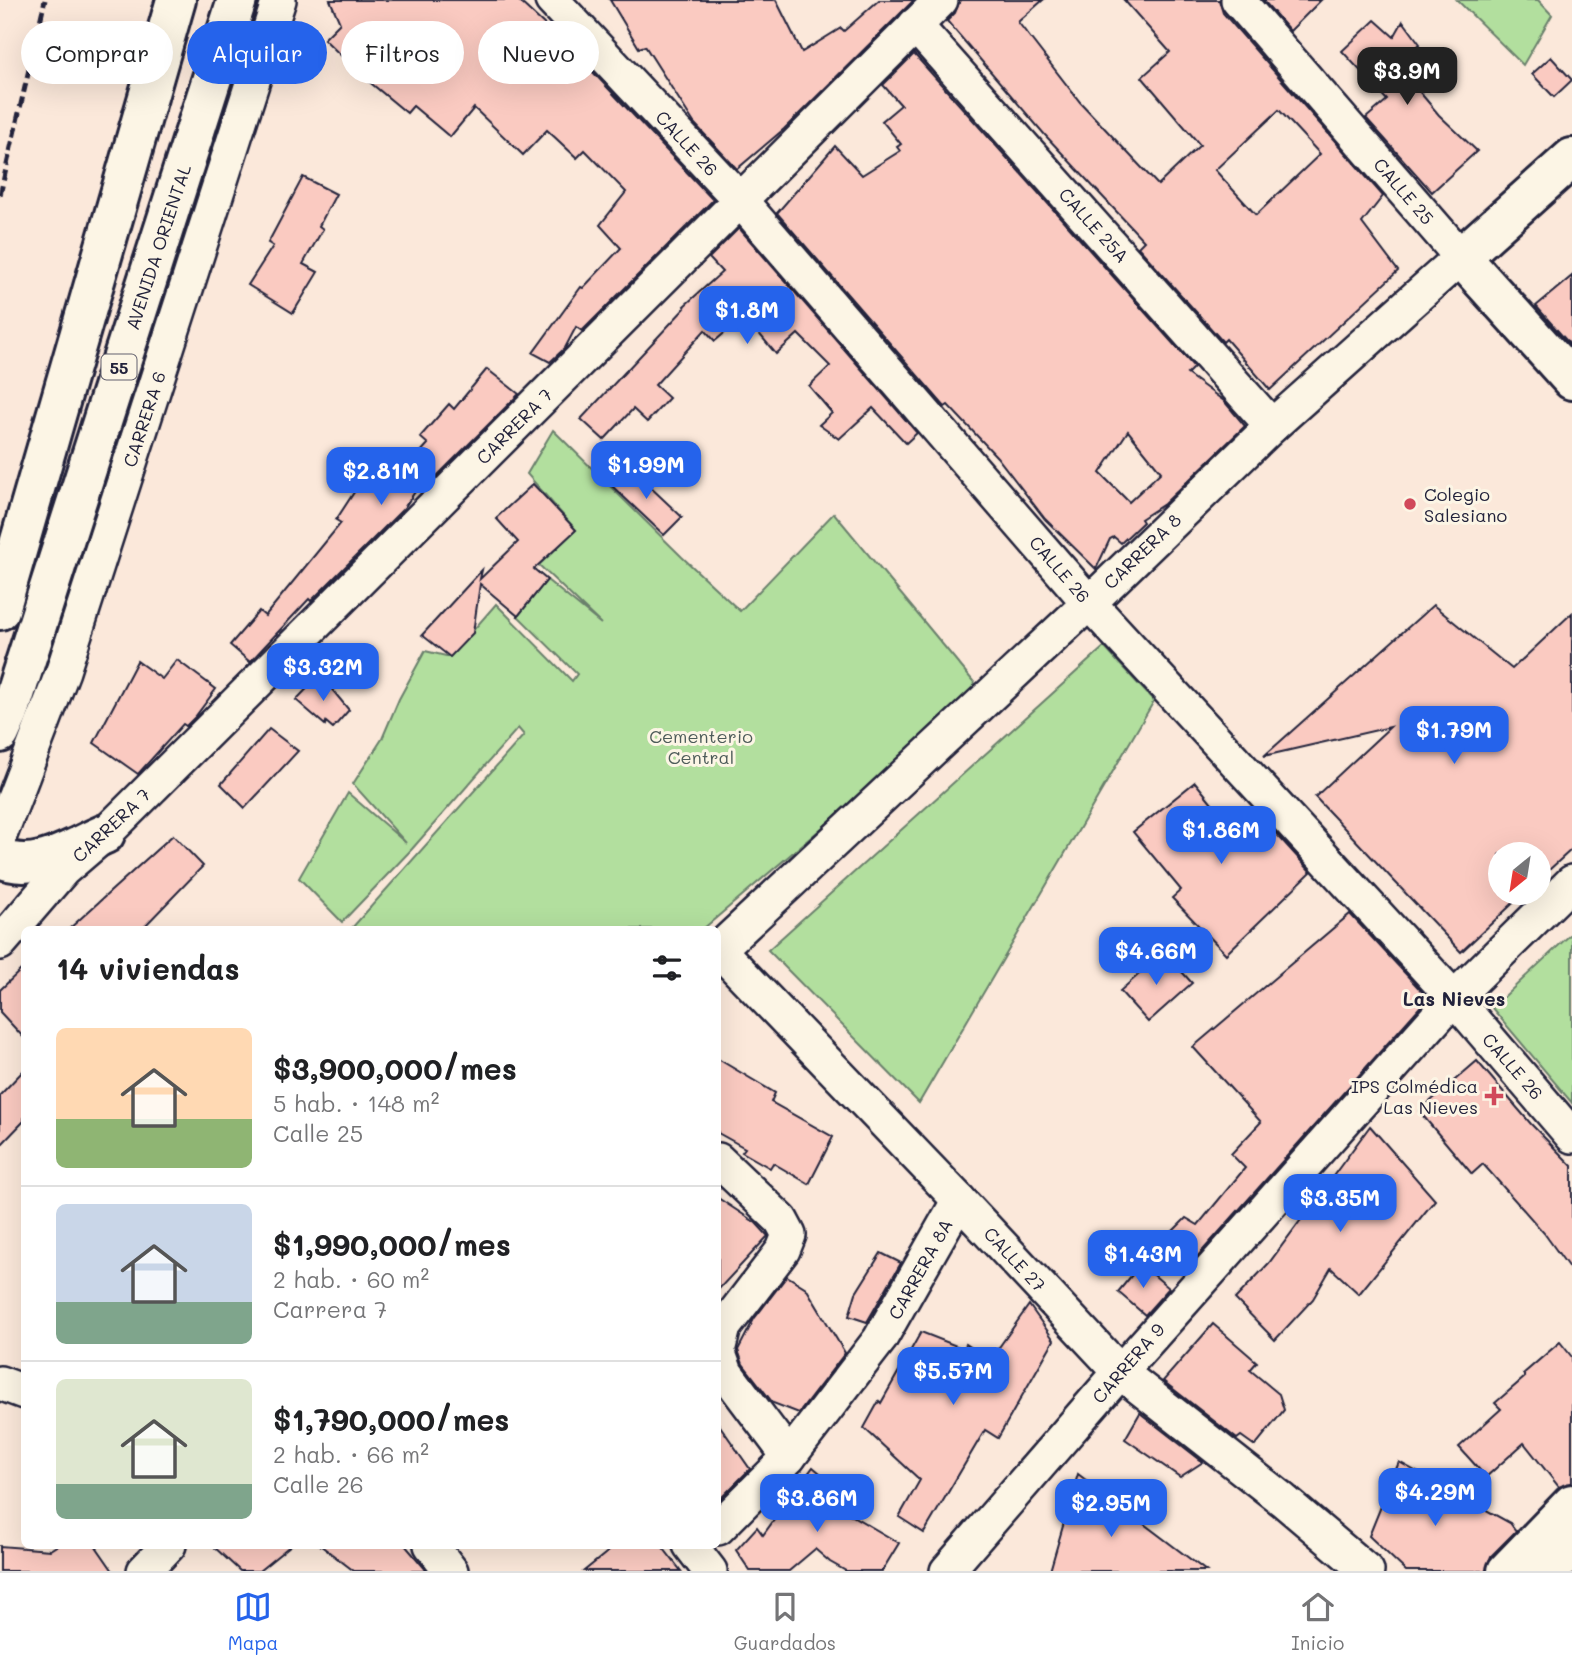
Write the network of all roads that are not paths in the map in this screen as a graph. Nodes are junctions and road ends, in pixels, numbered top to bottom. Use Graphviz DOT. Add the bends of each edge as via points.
graph roads {
  1 [pos="176,0"];
  2 [pos="237,0"];
  3 [pos="279,0"];
  4 [pos="941,0"];
  5 [pos="1238,0"];
  6 [pos="554,1"];
  7 [pos="915,25"];
  8 [pos="1572,158"];
  9 [pos="740,200"];
  10 [pos="1461,257"];
  11 [pos="1572,380"];
  12 [pos="1272,426"];
  13 [pos="1089,603"];
  14 [pos="0,610"];
  15 [pos="0,733"];
  16 [pos="105,834"];
  17 [pos="0,835"];
  18 [pos="0,858"];
  19 [pos="63,870"];
  20 [pos="1572,882"];
  21 [pos="0,887"];
  22 [pos="0,943"];
  23 [pos="721,946"];
  24 [pos="721,952"];
  25 [pos="1454,999"];
  26 [pos="1572,1136"];
  27 [pos="721,1163"];
  28 [pos="959,1200"];
  29 [pos="721,1339"];
  30 [pos="721,1359"];
  31 [pos="1120,1372"];
  32 [pos="0,1383"];
  33 [pos="21,1391"];
  34 [pos="789,1457"];
  35 [pos="1572,1504"];
  36 [pos="721,1525"];
  37 [pos="1572,1546"];
  38 [pos="165,1549"];
  39 [pos="434,1549"];
  40 [pos="144,1571"];
  41 [pos="451,1571"];
  42 [pos="947,1571"];
  43 [pos="1367,1571"];
  44 [pos="1507,1571"];
  45 [pos="1549,1571"];
  1 -- 14 [label="main road"];
  2 -- 15 [label="main road, AVENIDA ORIENTAL / 55"];
  3 -- 17 [label="street, CARRERA 6" via="64,671"];
  4 -- 7 [label="street, CARRERA 7"];
  5 -- 10 [label="street, CALLE 25"];
  6 -- 9 [label="street, CALLE 26"];
  7 -- 9 [label="street, CARRERA 7"];
  7 -- 12 [label="street, CALLE 25A"];
  8 -- 10 [label="main road, CARRERA 8"];
  9 -- 13 [label="street, CALLE 26"];
  9 -- 16 [label="street, CARRERA 7"];
  10 -- 11 [label="main road, CALLE 25"];
  10 -- 12 [label="street, CARRERA 8"];
  12 -- 13 [label="street, CARRERA 8"];
  13 -- 23 [label="street, CARRERA 8"];
  13 -- 25 [label="street, CALLE 26"];
  16 -- 18 [label="main road" via="34,864"];
  16 -- 19 [label="street, CARRERA 7"];
  19 -- 21 [label="main road"];
  19 -- 22 [label="street, CARRERA 7"];
  20 -- 25 [label="street, CARRERA 9"];
  24 -- 28 [label="street, CALLE 27"];
  25 -- 26 [label="street, CALLE 26"];
  25 -- 31 [label="street, CARRERA 9"];
  27 -- 29 [label="street" via="781,1220 789,1235 783,1250 724,1327"];
  28 -- 31 [label="street, CALLE 27"];
  28 -- 34 [label="street, CARRERA 8A" via="880,1339"];
  30 -- 34 [label="street" via="726,1373"];
  31 -- 42 [label="street, CARRERA 9"];
  31 -- 43 [label="street, CALLE 27"];
  32 -- 33 [label="street"];
  34 -- 36 [label="street, CARRERA 8A"];
  35 -- 44 [label="main road"];
  37 -- 45 [label="main road"];
  38 -- 40 [label="street"];
  39 -- 41 [label="street"];
}
